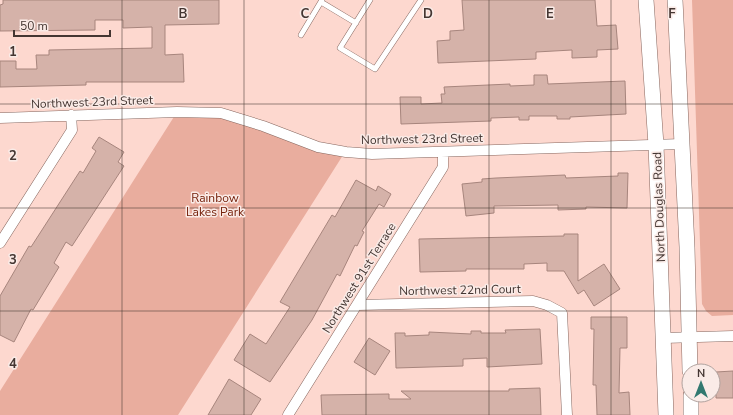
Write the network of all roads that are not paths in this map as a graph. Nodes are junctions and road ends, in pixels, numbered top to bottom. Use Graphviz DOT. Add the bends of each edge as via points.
graph roads {
  1 [pos="370,0"];
  2 [pos="421,0"];
  3 [pos="646,0"];
  4 [pos="675,0"];
  5 [pos="321,1"];
  6 [pos="356,23"];
  7 [pos="301,35"];
  8 [pos="72,115"];
  9 [pos="0,118"];
  10 [pos="682,144"];
  11 [pos="656,145"];
  12 [pos="443,152"];
  13 [pos="0,243"];
  14 [pos="357,305"];
  15 [pos="733,336"];
  16 [pos="664,338"];
  17 [pos="690,338"];
  18 [pos="690,363"];
  19 [pos="691,403"];
  20 [pos="288,415"];
  21 [pos="567,415"];
  22 [pos="666,415"];
  23 [pos="691,415"];
  1 -- 6 [label="lane"];
  2 -- 6 [label="lane" via="375,69 340,48"];
  3 -- 11 [label="main road, North Douglas Road"];
  4 -- 10 [label="main road, North Douglas Road"];
  5 -- 6 [label="lane"];
  5 -- 7 [label="lane"];
  8 -- 9 [label="street, Northwest 23rd Street"];
  8 -- 12 [label="street, Northwest 23rd Street" via="177,112 221,114 263,126 318,147 346,152"];
  8 -- 13 [label="street" via="72,130"];
  10 -- 11 [label="street, Northwest 23rd Street"];
  10 -- 17 [label="main road, North Douglas Road"];
  11 -- 12 [label="street, Northwest 23rd Street"];
  11 -- 16 [label="main road, North Douglas Road"];
  12 -- 14 [label="street, Northwest 91st Terrace" via="443,166"];
  14 -- 20 [label="street, Northwest 91st Terrace"];
  14 -- 21 [label="street, Northwest 22nd Court" via="533,301 547,305 562,313"];
  15 -- 17 [label="street"];
  16 -- 17 [label="street"];
  16 -- 22 [label="main road, North Douglas Road"];
  17 -- 18 [label="main road, North Douglas Road"];
  19 -- 23 [label="main road"];
}
